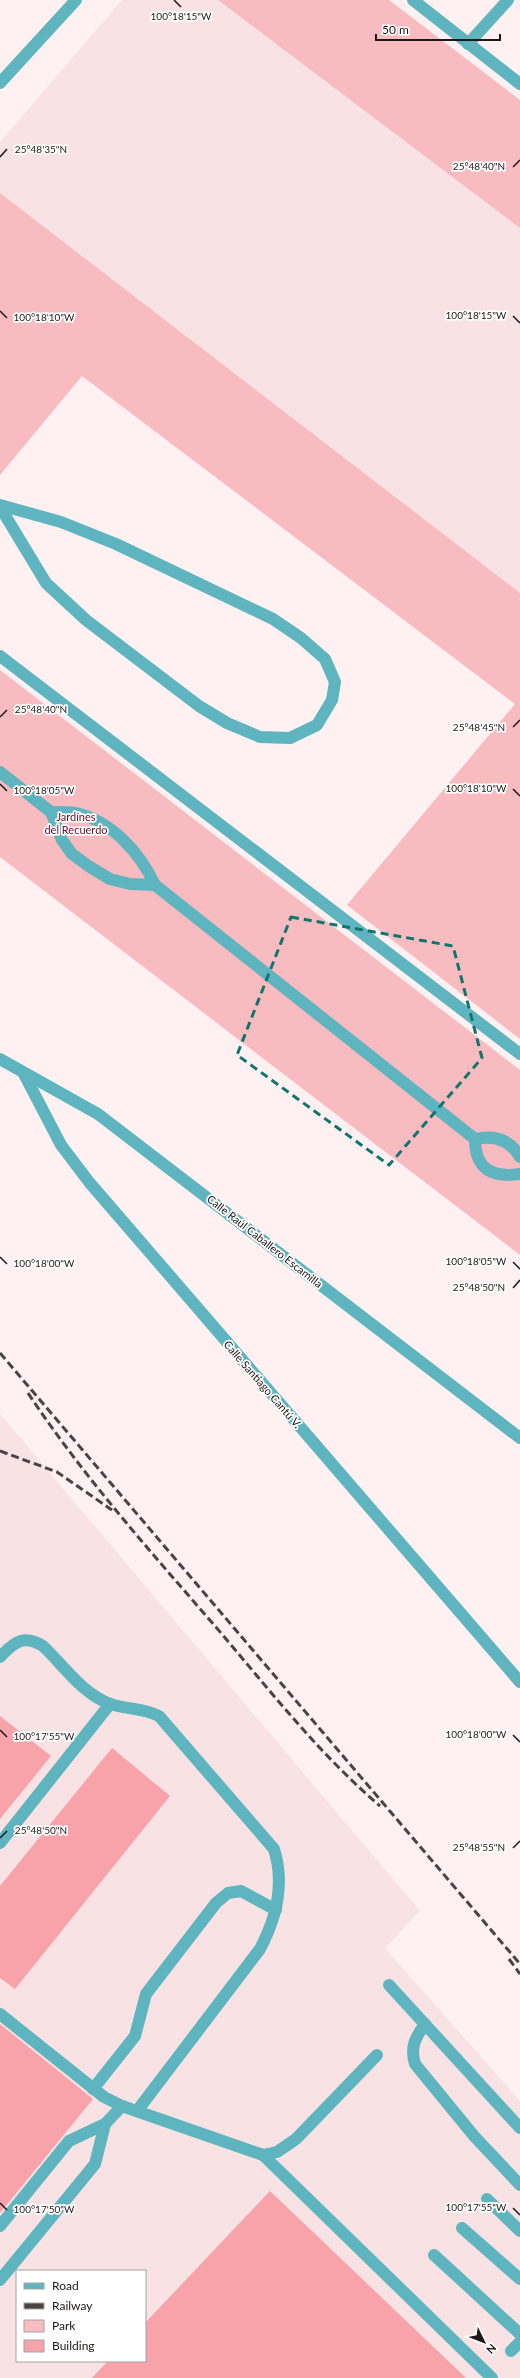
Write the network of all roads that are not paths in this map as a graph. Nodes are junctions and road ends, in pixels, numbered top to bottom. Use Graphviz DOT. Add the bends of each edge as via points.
graph roads {
  1 [pos="76,0"];
  2 [pos="413,0"];
  3 [pos="508,0"];
  4 [pos="468,44"];
  5 [pos="0,83"];
  6 [pos="520,84"];
  7 [pos="0,506"];
  8 [pos="0,656"];
  9 [pos="0,772"];
  10 [pos="51,812"];
  11 [pos="155,885"];
  12 [pos="520,1054"];
  13 [pos="0,1059"];
  14 [pos="24,1074"];
  15 [pos="475,1139"];
  16 [pos="520,1157"];
  17 [pos="520,1174"];
  18 [pos="520,1438"];
  19 [pos="0,1658"];
  20 [pos="520,1682"];
  21 [pos="110,1704"];
  22 [pos="0,1843"];
  23 [pos="276,1910"];
  24 [pos="389,1984"];
  25 [pos="0,2014"];
  26 [pos="425,2024"];
  27 [pos="377,2054"];
  28 [pos="93,2088"];
  29 [pos="122,2106"];
  30 [pos="137,2111"];
  31 [pos="105,2124"];
  32 [pos="520,2128"];
  33 [pos="264,2155"];
  34 [pos="520,2185"];
  35 [pos="486,2200"];
  36 [pos="0,2226"];
  37 [pos="462,2228"];
  38 [pos="520,2231"];
  39 [pos="434,2255"];
  40 [pos="520,2279"];
  41 [pos="0,2280"];
  42 [pos="520,2334"];
  43 [pos="520,2342"];
  44 [pos="511,2351"];
  45 [pos="492,2378"];
  1 -- 5 [label="street"];
  2 -- 4 [label="street"];
  3 -- 4 [label="street"];
  4 -- 6 [label="street"];
  7 -- 7 [label="street" via="46,583 86,620 199,706 227,723 260,737 290,738 317,725 332,700 335,682 325,659 274,619 116,544 61,522"];
  8 -- 12 [label="street"];
  9 -- 10 [label="street"];
  10 -- 11 [label="street" via="76,813 98,821 135,852 147,867"];
  10 -- 11 [label="street" via="62,840 72,854 90,867 117,881"];
  11 -- 15 [label="street"];
  13 -- 14 [label="street, Calle Raúl Caballero Escamilla"];
  14 -- 18 [label="street, Calle Raúl Caballero Escamilla" via="98,1114"];
  14 -- 20 [label="street, Calle Santiago Cantú V." via="61,1145 89,1182"];
  15 -- 16 [label="street" via="495,1137 506,1141 516,1149"];
  15 -- 17 [label="street" via="479,1161 487,1170 500,1175"];
  19 -- 21 [label="street" via="19,1640 33,1640 43,1646 96,1698"];
  21 -- 22 [label="street"];
  21 -- 23 [label="street" via="145,1709 159,1716 274,1849 280,1868"];
  23 -- 28 [label="street" via="241,1891 228,1893 216,1903 146,1994 135,2036"];
  23 -- 30 [label="street" via="271,1929 260,1949"];
  24 -- 26 [label="street"];
  25 -- 28 [label="street"];
  26 -- 32 [label="street"];
  26 -- 34 [label="street" via="414,2040 412,2052 415,2064 474,2136"];
  27 -- 33 [label="street" via="296,2139 277,2152"];
  28 -- 29 [label="street"];
  29 -- 30 [label="street"];
  29 -- 31 [label="street"];
  30 -- 33 [label="street"];
  31 -- 36 [label="street" via="69,2141"];
  31 -- 41 [label="street" via="95,2164"];
  33 -- 45 [label="street"];
  35 -- 38 [label="street"];
  37 -- 40 [label="street"];
  39 -- 42 [label="street"];
  43 -- 44 [label="street"];
}
